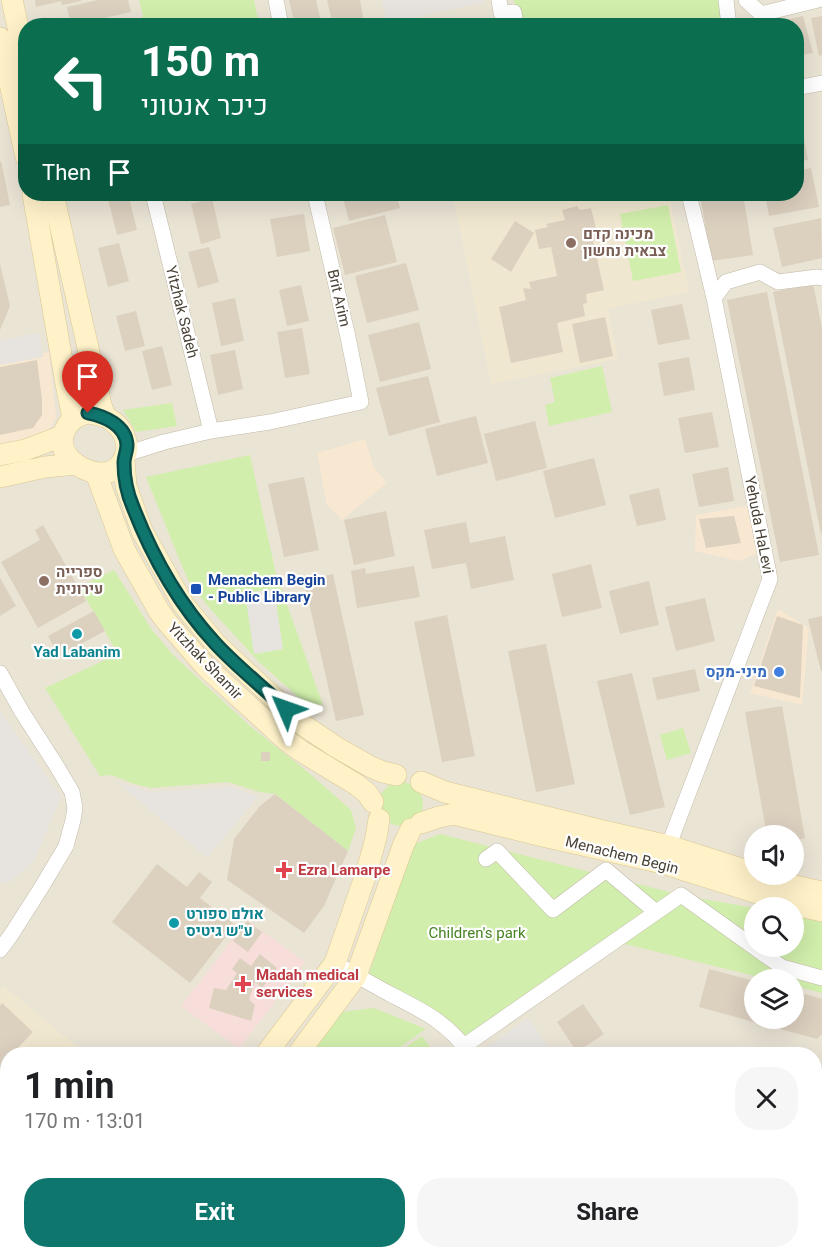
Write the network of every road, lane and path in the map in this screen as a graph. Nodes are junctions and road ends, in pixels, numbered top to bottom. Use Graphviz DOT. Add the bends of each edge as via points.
graph roads {
  1 [pos="12,0"];
  2 [pos="276,0"];
  3 [pos="499,0"];
  4 [pos="726,0"];
  5 [pos="747,0"];
  6 [pos="818,0"];
  7 [pos="279,18"];
  8 [pos="515,18"];
  9 [pos="728,18"];
  10 [pos="18,27"];
  11 [pos="0,38"];
  12 [pos="822,83"];
  13 [pos="804,86"];
  14 [pos="18,120"];
  15 [pos="34,201"];
  16 [pos="55,201"];
  17 [pos="155,201"];
  18 [pos="317,201"];
  19 [pos="691,201"];
  20 [pos="822,278"];
  21 [pos="714,298"];
  22 [pos="105,417"];
  23 [pos="73,418"];
  24 [pos="212,431"];
  25 [pos="62,436"];
  26 [pos="125,451"];
  27 [pos="0,455"];
  28 [pos="76,464"];
  29 [pos="96,473"];
  30 [pos="0,477"];
  31 [pos="0,673"];
  32 [pos="396,775"];
  33 [pos="421,782"];
  34 [pos="376,810"];
  35 [pos="416,826"];
  36 [pos="665,855"];
  37 [pos="486,859"];
  38 [pos="744,871"];
  39 [pos="792,885"];
  40 [pos="822,892"];
  41 [pos="822,911"];
  42 [pos="656,912"];
  43 [pos="0,950"];
  44 [pos="335,963"];
  45 [pos="356,976"];
  46 [pos="822,978"];
  47 [pos="271,1047"];
  48 [pos="303,1047"];
  49 [pos="464,1047"];
  50 [pos="471,1047"];
  1 -- 10 [label="main road"];
  2 -- 7 [label="street"];
  3 -- 8 [label="street" via="501,13 514,12"];
  4 -- 9 [label="street"];
  5 -- 6 [label="street" via="761,14"];
  11 -- 14 [label="main road"];
  12 -- 13 [label="street"];
  15 -- 23 [label="main road"];
  16 -- 22 [label="main road"];
  17 -- 24 [label="street, Yitzhak Sadeh"];
  18 -- 24 [label="street, Brit Arim" via="361,402"];
  19 -- 21 [label="street, Yehuda HaLevi"];
  20 -- 21 [label="street" via="778,282 760,272 726,282"];
  21 -- 36 [label="street, Yehuda HaLevi" via="770,579"];
  22 -- 23 [label="main road" via="88,413"];
  22 -- 26 [label="main road" via="119,427"];
  23 -- 25 [label="main road"];
  24 -- 26 [label="street"];
  25 -- 27 [label="main road"];
  25 -- 28 [label="main road" via="63,450"];
  26 -- 29 [label="main road" via="114,470"];
  26 -- 32 [label="main road, Yitzhak Shamir" via="126,486 142,531 183,604 216,644 303,725 371,767"];
  28 -- 29 [label="main road"];
  28 -- 30 [label="main road"];
  29 -- 34 [label="main road, Yitzhak Shamir" via="124,549 167,622 205,666 286,740 357,785"];
  31 -- 43 [label="street" via="72,792 75,808 66,846"];
  32 -- 33 [label="main road" via="408,775"];
  32 -- 34 [label="main road" via="388,777 375,791"];
  33 -- 35 [label="main road" via="430,802 426,816"];
  33 -- 36 [label="main road, Menachem Begin" via="445,792 599,830"];
  34 -- 35 [label="main road" via="384,825 393,830"];
  34 -- 44 [label="main road" via="376,838"];
  35 -- 36 [label="main road, Menachem Begin" via="454,814 543,836"];
  35 -- 45 [label="main road" via="403,846"];
  36 -- 38 [label="main road, Menachem Begin"];
  36 -- 41 [label="main road, Menachem Begin" via="799,906"];
  37 -- 42 [label="street" via="496,851 553,910 606,870"];
  39 -- 40 [label="main road"];
  42 -- 46 [label="street" via="681,895 782,967"];
  42 -- 50 [label="street"];
  44 -- 45 [label="street"];
  44 -- 47 [label="main road"];
  45 -- 48 [label="main road"];
  45 -- 49 [label="street" via="432,1016"];
}
